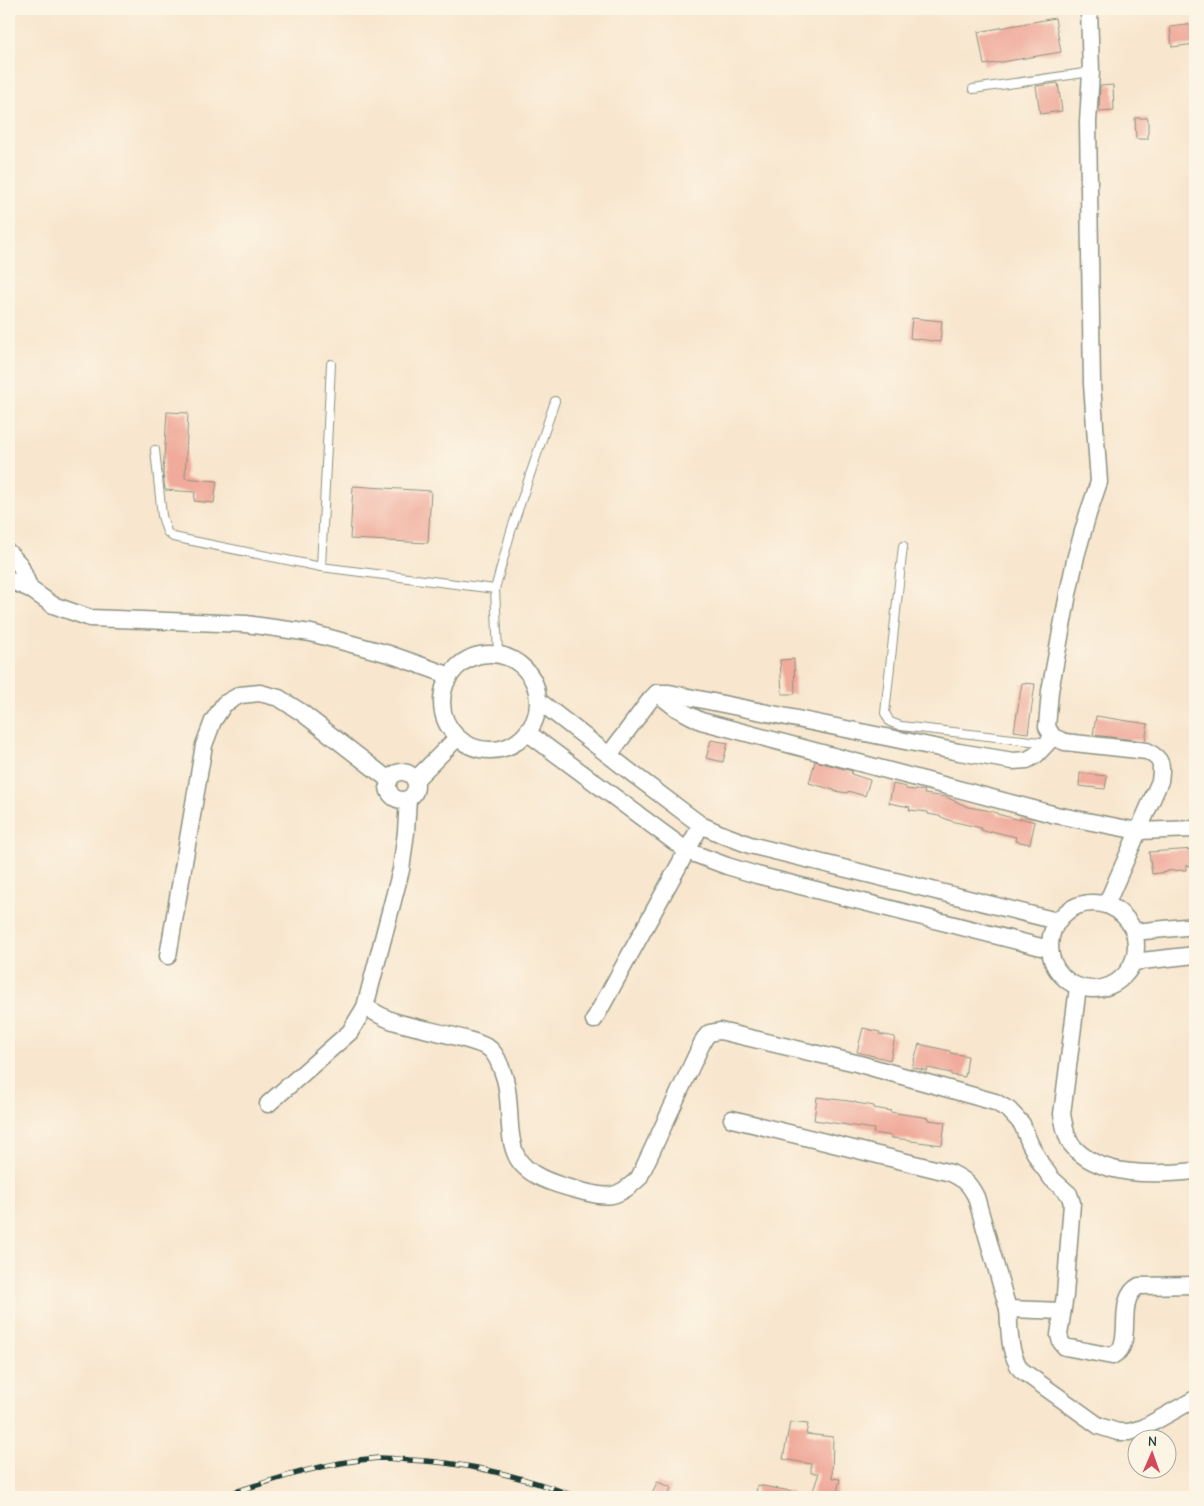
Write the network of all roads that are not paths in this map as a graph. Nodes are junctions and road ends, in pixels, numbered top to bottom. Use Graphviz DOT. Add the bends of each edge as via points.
graph roads {
  1 [pos="1089,9"];
  2 [pos="1091,72"];
  3 [pos="973,89"];
  4 [pos="331,364"];
  5 [pos="555,401"];
  6 [pos="155,450"];
  7 [pos="903,546"];
  8 [pos="9,553"];
  9 [pos="321,567"];
  10 [pos="9,580"];
  11 [pos="30,589"];
  12 [pos="495,589"];
  13 [pos="498,653"];
  14 [pos="448,675"];
  15 [pos="657,693"];
  16 [pos="539,701"];
  17 [pos="528,733"];
  18 [pos="457,738"];
  19 [pos="1051,740"];
  20 [pos="609,756"];
  21 [pos="389,780"];
  22 [pos="415,780"];
  23 [pos="408,800"];
  24 [pos="701,825"];
  25 [pos="1195,829"];
  26 [pos="1138,831"];
  27 [pos="688,852"];
  28 [pos="1106,905"];
  29 [pos="1057,921"];
  30 [pos="1195,926"];
  31 [pos="1134,932"];
  32 [pos="1049,949"];
  33 [pos="1195,955"];
  34 [pos="168,956"];
  35 [pos="1133,962"];
  36 [pos="1078,987"];
  37 [pos="365,1007"];
  38 [pos="594,1020"];
  39 [pos="268,1104"];
  40 [pos="732,1119"];
  41 [pos="1195,1171"];
  42 [pos="1195,1285"];
  43 [pos="1008,1309"];
  44 [pos="1062,1311"];
  45 [pos="1195,1399"];
  1 -- 2 [label="street"];
  2 -- 3 [label="lane"];
  2 -- 19 [label="street" via="1088,122 1092,384 1099,482 1076,556 1050,691 1047,727"];
  4 -- 9 [label="lane"];
  5 -- 12 [label="lane"];
  6 -- 9 [label="lane" via="162,516 167,532 173,537"];
  7 -- 19 [label="lane" via="885,713 890,722 901,726"];
  8 -- 11 [label="street" via="20,565"];
  9 -- 12 [label="lane"];
  10 -- 11 [label="street"];
  11 -- 14 [label="street" via="53,605 90,618 246,624 311,633 389,654"];
  12 -- 13 [label="lane"];
  13 -- 14 [label="street" via="479,654 462,662"];
  13 -- 16 [label="street" via="519,662 534,679"];
  14 -- 18 [label="street" via="441,697 444,720"];
  15 -- 19 [label="street" via="1013,761 1027,760"];
  15 -- 20 [label="street"];
  15 -- 26 [label="street" via="701,721 1056,814"];
  16 -- 17 [label="street" via="538,712"];
  16 -- 20 [label="street"];
  17 -- 18 [label="street" via="507,748 481,750"];
  17 -- 27 [label="street"];
  18 -- 22 [label="street"];
  19 -- 26 [label="street" via="1147,752 1157,757 1161,768 1160,781"];
  20 -- 24 [label="street"];
  21 -- 22 [label="street" via="402,772"];
  21 -- 23 [label="street" via="389,793 401,801"];
  21 -- 34 [label="street" via="279,698 260,693 240,695 224,704 213,720 204,745"];
  22 -- 23 [label="street" via="416,788"];
  23 -- 37 [label="street" via="401,870"];
  24 -- 27 [label="street"];
  24 -- 29 [label="street" via="750,845"];
  25 -- 26 [label="street"];
  26 -- 28 [label="street"];
  27 -- 32 [label="street" via="757,875"];
  27 -- 38 [label="street"];
  28 -- 29 [label="street" via="1088,903 1071,908"];
  28 -- 31 [label="street" via="1124,915"];
  29 -- 32 [label="street"];
  30 -- 31 [label="street"];
  31 -- 35 [label="street"];
  32 -- 36 [label="street" via="1054,965 1064,978"];
  33 -- 35 [label="street"];
  35 -- 36 [label="street" via="1124,976 1111,985 1095,989"];
  36 -- 41 [label="street" via="1062,1114 1071,1143 1085,1158 1106,1167 1144,1174"];
  37 -- 39 [label="street" via="350,1032"];
  37 -- 44 [label="street" via="395,1022 490,1048 507,1083 516,1156 526,1169 549,1182 597,1194 620,1194 640,1178 704,1039 710,1033 720,1031 856,1063 995,1102 1009,1110 1022,1124 1041,1164 1069,1194 1072,1203"];
  40 -- 43 [label="street" via="951,1173 964,1179 976,1197"];
  42 -- 44 [label="street" via="1139,1286 1133,1289 1127,1301 1120,1350 1112,1356 1065,1347 1059,1335"];
  43 -- 44 [label="street"];
  43 -- 45 [label="street" via="1014,1361 1021,1370 1099,1426 1129,1432 1143,1428"];
}
